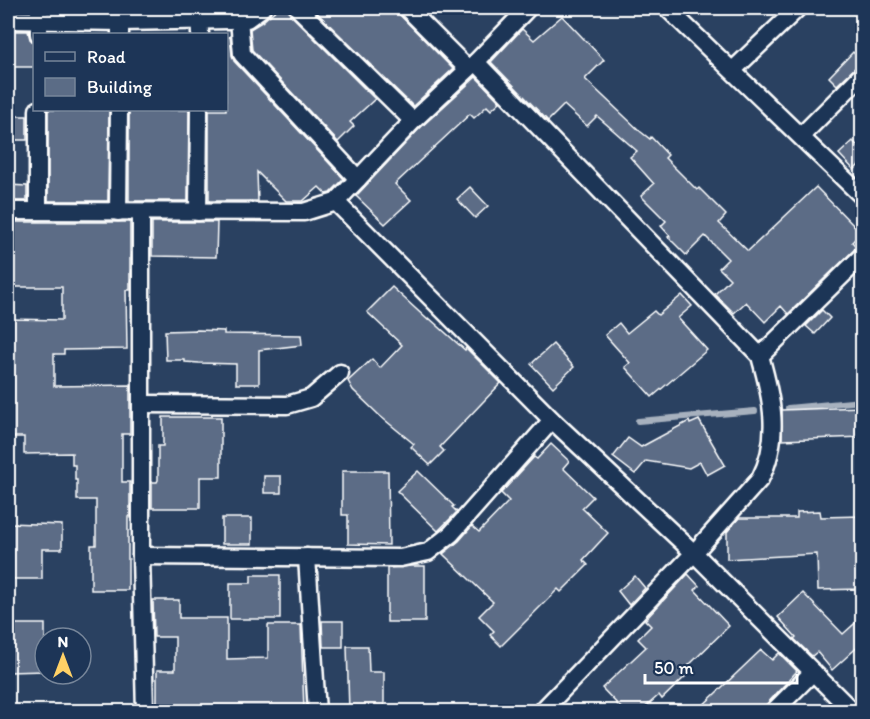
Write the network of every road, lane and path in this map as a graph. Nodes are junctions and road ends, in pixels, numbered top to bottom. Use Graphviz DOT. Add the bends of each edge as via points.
graph roads {
  1 [pos="262,8"];
  2 [pos="298,8"];
  3 [pos="407,8"];
  4 [pos="667,8"];
  5 [pos="798,8"];
  6 [pos="522,9"];
  7 [pos="239,19"];
  8 [pos="8,20"];
  9 [pos="39,21"];
  10 [pos="120,21"];
  11 [pos="200,21"];
  12 [pos="472,65"];
  13 [pos="733,70"];
  14 [pos="862,75"];
  15 [pos="38,111"];
  16 [pos="119,111"];
  17 [pos="199,111"];
  18 [pos="413,121"];
  19 [pos="801,136"];
  20 [pos="358,179"];
  21 [pos="862,196"];
  22 [pos="336,202"];
  23 [pos="8,211"];
  24 [pos="38,211"];
  25 [pos="118,212"];
  26 [pos="141,212"];
  27 [pos="198,212"];
  28 [pos="862,256"];
  29 [pos="760,356"];
  30 [pos="340,373"];
  31 [pos="141,404"];
  32 [pos="552,420"];
  33 [pos="694,553"];
  34 [pos="141,556"];
  35 [pos="307,557"];
  36 [pos="813,672"];
  37 [pos="145,711"];
  38 [pos="317,711"];
  39 [pos="542,711"];
  40 [pos="773,711"];
  41 [pos="853,711"];
  1 -- 7 [label="street" via="247,19"];
  2 -- 18 [label="street"];
  3 -- 12 [label="street"];
  4 -- 13 [label="street"];
  5 -- 13 [label="street"];
  6 -- 12 [label="street"];
  7 -- 11 [label="street"];
  7 -- 20 [label="street" via="242,54"];
  8 -- 9 [label="street"];
  9 -- 10 [label="street"];
  10 -- 11 [label="street"];
  12 -- 18 [label="street"];
  12 -- 29 [label="street"];
  13 -- 19 [label="street"];
  14 -- 19 [label="street"];
  15 -- 24 [label="street"];
  16 -- 25 [label="street"];
  17 -- 27 [label="street"];
  18 -- 20 [label="street"];
  19 -- 21 [label="street"];
  20 -- 22 [label="street"];
  22 -- 27 [label="street" via="304,212"];
  22 -- 32 [label="street"];
  23 -- 24 [label="street"];
  24 -- 25 [label="street"];
  25 -- 26 [label="street"];
  26 -- 27 [label="street"];
  26 -- 31 [label="street"];
  28 -- 29 [label="street"];
  29 -- 33 [label="street" via="770,389 772,449 768,465"];
  30 -- 31 [label="street" via="310,398 287,405"];
  31 -- 34 [label="street"];
  32 -- 33 [label="street"];
  32 -- 35 [label="street" via="452,534 428,552 400,558"];
  33 -- 36 [label="street"];
  33 -- 39 [label="street"];
  34 -- 35 [label="street"];
  34 -- 37 [label="street"];
  35 -- 38 [label="street"];
  36 -- 40 [label="street"];
  36 -- 41 [label="street"];
}
